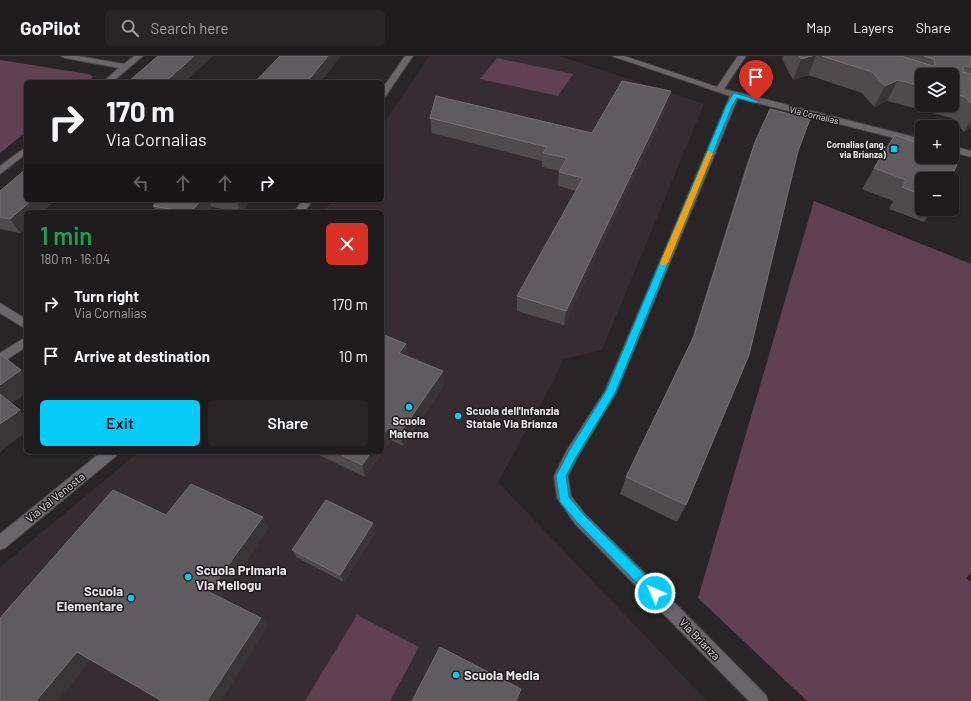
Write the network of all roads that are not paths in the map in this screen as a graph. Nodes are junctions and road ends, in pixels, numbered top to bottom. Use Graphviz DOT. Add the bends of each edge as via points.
graph roads {
  1 [pos="65,56"];
  2 [pos="139,56"];
  3 [pos="409,56"];
  4 [pos="616,56"];
  5 [pos="742,56"];
  6 [pos="126,67"];
  7 [pos="110,80"];
  8 [pos="719,90"];
  9 [pos="384,92"];
  10 [pos="735,95"];
  11 [pos="915,140"];
  12 [pos="959,151"];
  13 [pos="24,152"];
  14 [pos="971,154"];
  15 [pos="0,171"];
  16 [pos="0,307"];
  17 [pos="24,324"];
  18 [pos="24,342"];
  19 [pos="0,359"];
  20 [pos="109,454"];
  21 [pos="0,543"];
  22 [pos="760,701"];
  1 -- 6 [label="street"];
  2 -- 6 [label="street"];
  3 -- 9 [label="street"];
  4 -- 8 [label="street, Via Cornalias"];
  5 -- 8 [label="street"];
  6 -- 7 [label="street"];
  8 -- 10 [label="street, Via Cornalias"];
  10 -- 11 [label="street, Via Cornalias"];
  10 -- 22 [label="street, Via Brianza" via="610,393 561,476 564,498 580,519"];
  12 -- 14 [label="street"];
  13 -- 15 [label="street"];
  16 -- 17 [label="street"];
  18 -- 19 [label="street"];
  20 -- 21 [label="street, Via Val Venosta"];
}
